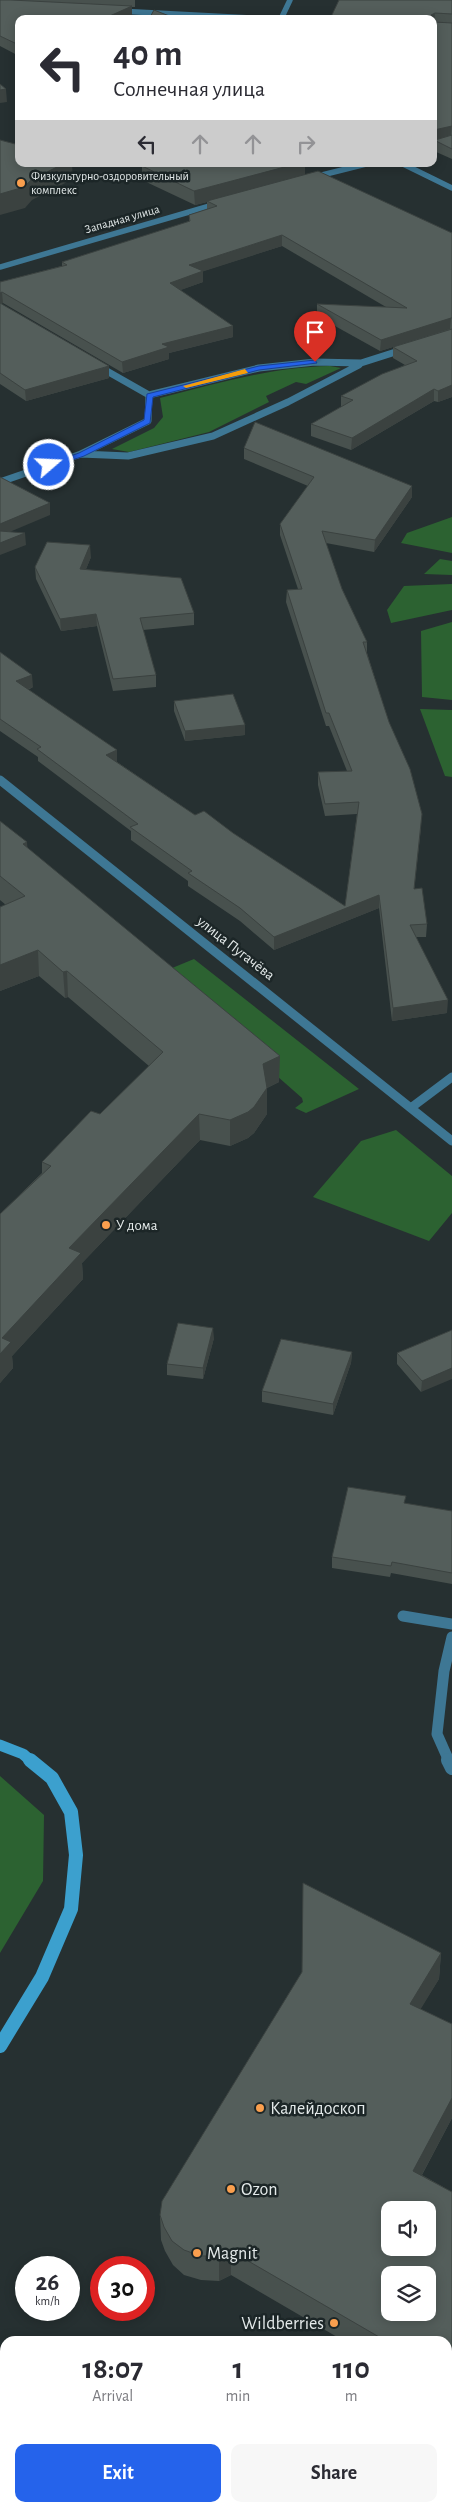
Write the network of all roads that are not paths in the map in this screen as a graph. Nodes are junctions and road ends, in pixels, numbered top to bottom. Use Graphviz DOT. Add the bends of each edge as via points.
graph roads {
  1 [pos="290,0"];
  2 [pos="110,11"];
  3 [pos="191,15"];
  4 [pos="283,15"];
  5 [pos="354,167"];
  6 [pos="409,167"];
  7 [pos="304,180"];
  8 [pos="452,188"];
  9 [pos="228,201"];
  10 [pos="0,266"];
  11 [pos="416,346"];
  12 [pos="91,362"];
  13 [pos="361,363"];
  14 [pos="149,396"];
  15 [pos="81,454"];
  16 [pos="0,482"];
  17 [pos="0,780"];
  18 [pos="452,1078"];
  19 [pos="412,1107"];
  20 [pos="452,1141"];
  21 [pos="402,1616"];
  22 [pos="452,1624"];
  23 [pos="452,1637"];
  24 [pos="0,1745"];
  25 [pos="452,1768"];
  26 [pos="0,2046"];
  1 -- 4 [label="street"];
  2 -- 3 [label="street"];
  5 -- 7 [label="street"];
  6 -- 8 [label="street"];
  9 -- 10 [label="street, Западная улица"];
  11 -- 13 [label="street"];
  12 -- 14 [label="street"];
  13 -- 14 [label="street" via="315,362 259,368"];
  13 -- 15 [label="street" via="288,402 212,436 128,456"];
  14 -- 15 [label="street" via="148,421"];
  15 -- 16 [label="street"];
  17 -- 19 [label="street, улица Пугачёва"];
  18 -- 19 [label="street"];
  19 -- 20 [label="street, улица Пугачёва"];
  21 -- 22 [label="street"];
  23 -- 25 [label="street" via="444,1671 437,1734"];
  24 -- 26 [label="street" via="23,1754 52,1778 71,1812 76,1855 71,1909 42,1977"];
}
